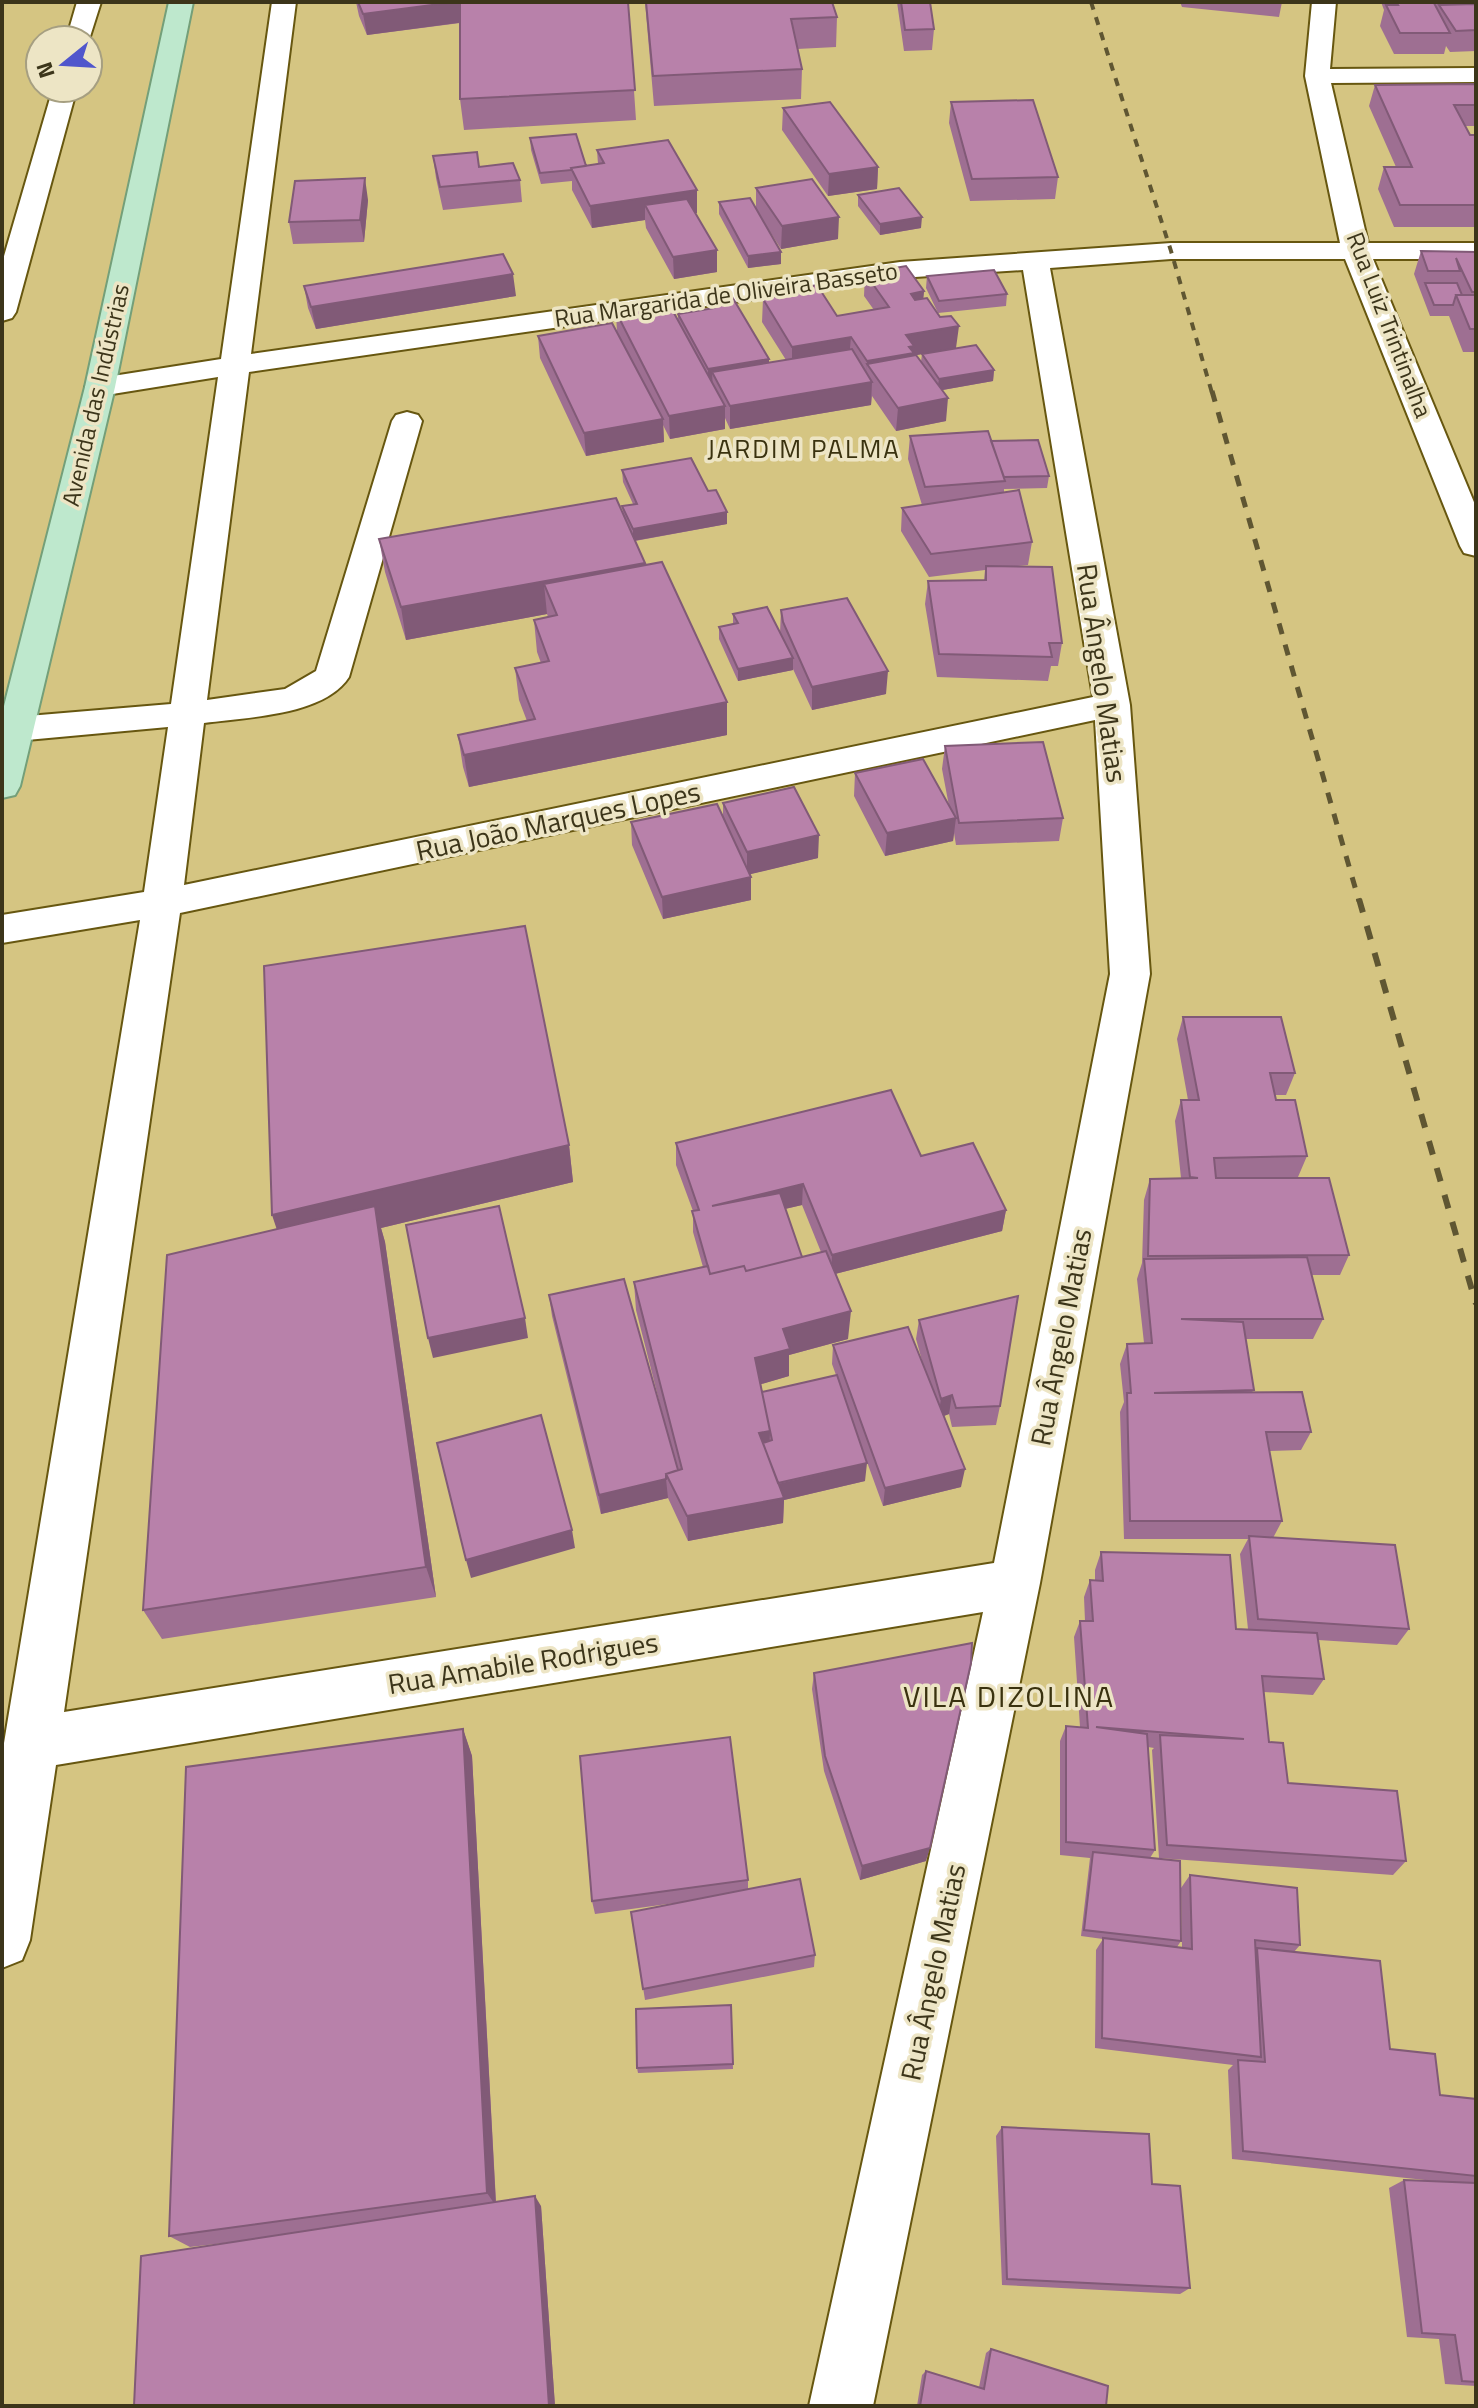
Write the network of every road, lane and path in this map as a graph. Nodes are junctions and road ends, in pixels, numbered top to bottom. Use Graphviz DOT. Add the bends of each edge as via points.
graph roads {
  1 [pos="89,2"];
  2 [pos="181,2"];
  3 [pos="284,2"];
  4 [pos="1324,2"];
  5 [pos="83,24"];
  6 [pos="1476,75"];
  7 [pos="1317,76"];
  8 [pos="61,104"];
  9 [pos="30,217"];
  10 [pos="2,221"];
  11 [pos="1476,251"];
  12 [pos="1356,252"];
  13 [pos="1035,259"];
  14 [pos="2,312"];
  15 [pos="236,365"];
  16 [pos="100,387"];
  17 [pos="407,421"];
  18 [pos="1461,468"];
  19 [pos="1476,546"];
  20 [pos="1112,705"];
  21 [pos="188,714"];
  22 [pos="16,729"];
  23 [pos="2,786"];
  24 [pos="162,903"];
  25 [pos="2,929"];
  26 [pos="1015,1583"];
  27 [pos="31,1743"];
  28 [pos="2,1940"];
  29 [pos="841,2406"];
  1 -- 5 [label="street"];
  2 -- 16 [label="main road, Avenida das Indústrias"];
  3 -- 15 [label="street"];
  4 -- 7 [label="street, Rua Luiz Trintinalha"];
  6 -- 7 [label="street"];
  7 -- 12 [label="street, Rua Luiz Trintinalha"];
  8 -- 9 [label="street"];
  9 -- 10 [label="street"];
  9 -- 14 [label="street"];
  11 -- 12 [label="street, Rua Margarida de Oliveira Basseto"];
  12 -- 13 [label="street, Rua Margarida de Oliveira Basseto" via="1171,251"];
  12 -- 18 [label="street, Rua Luiz Trintinalha"];
  13 -- 15 [label="street, Rua Margarida de Oliveira Basseto" via="900,270"];
  13 -- 20 [label="street, Rua Ângelo Matias"];
  15 -- 16 [label="street, Rua Margarida de Oliveira Basseto"];
  15 -- 21 [label="street"];
  16 -- 22 [label="main road, Avenida das Indústrias"];
  17 -- 21 [label="street" via="332,677 294,699"];
  18 -- 19 [label="street, Rua Luiz Trintinalha"];
  20 -- 24 [label="street, Rua João Marques Lopes"];
  20 -- 26 [label="street, Rua Ângelo Matias" via="1130,974"];
  21 -- 22 [label="street"];
  21 -- 24 [label="street"];
  22 -- 23 [label="main road, Avenida das Indústrias"];
  24 -- 25 [label="street, Rua João Marques Lopes"];
  24 -- 27 [label="street"];
  26 -- 27 [label="street, Rua Amabile Rodrigues"];
  26 -- 29 [label="street, Rua Ângelo Matias"];
  27 -- 28 [label="street"];
}
